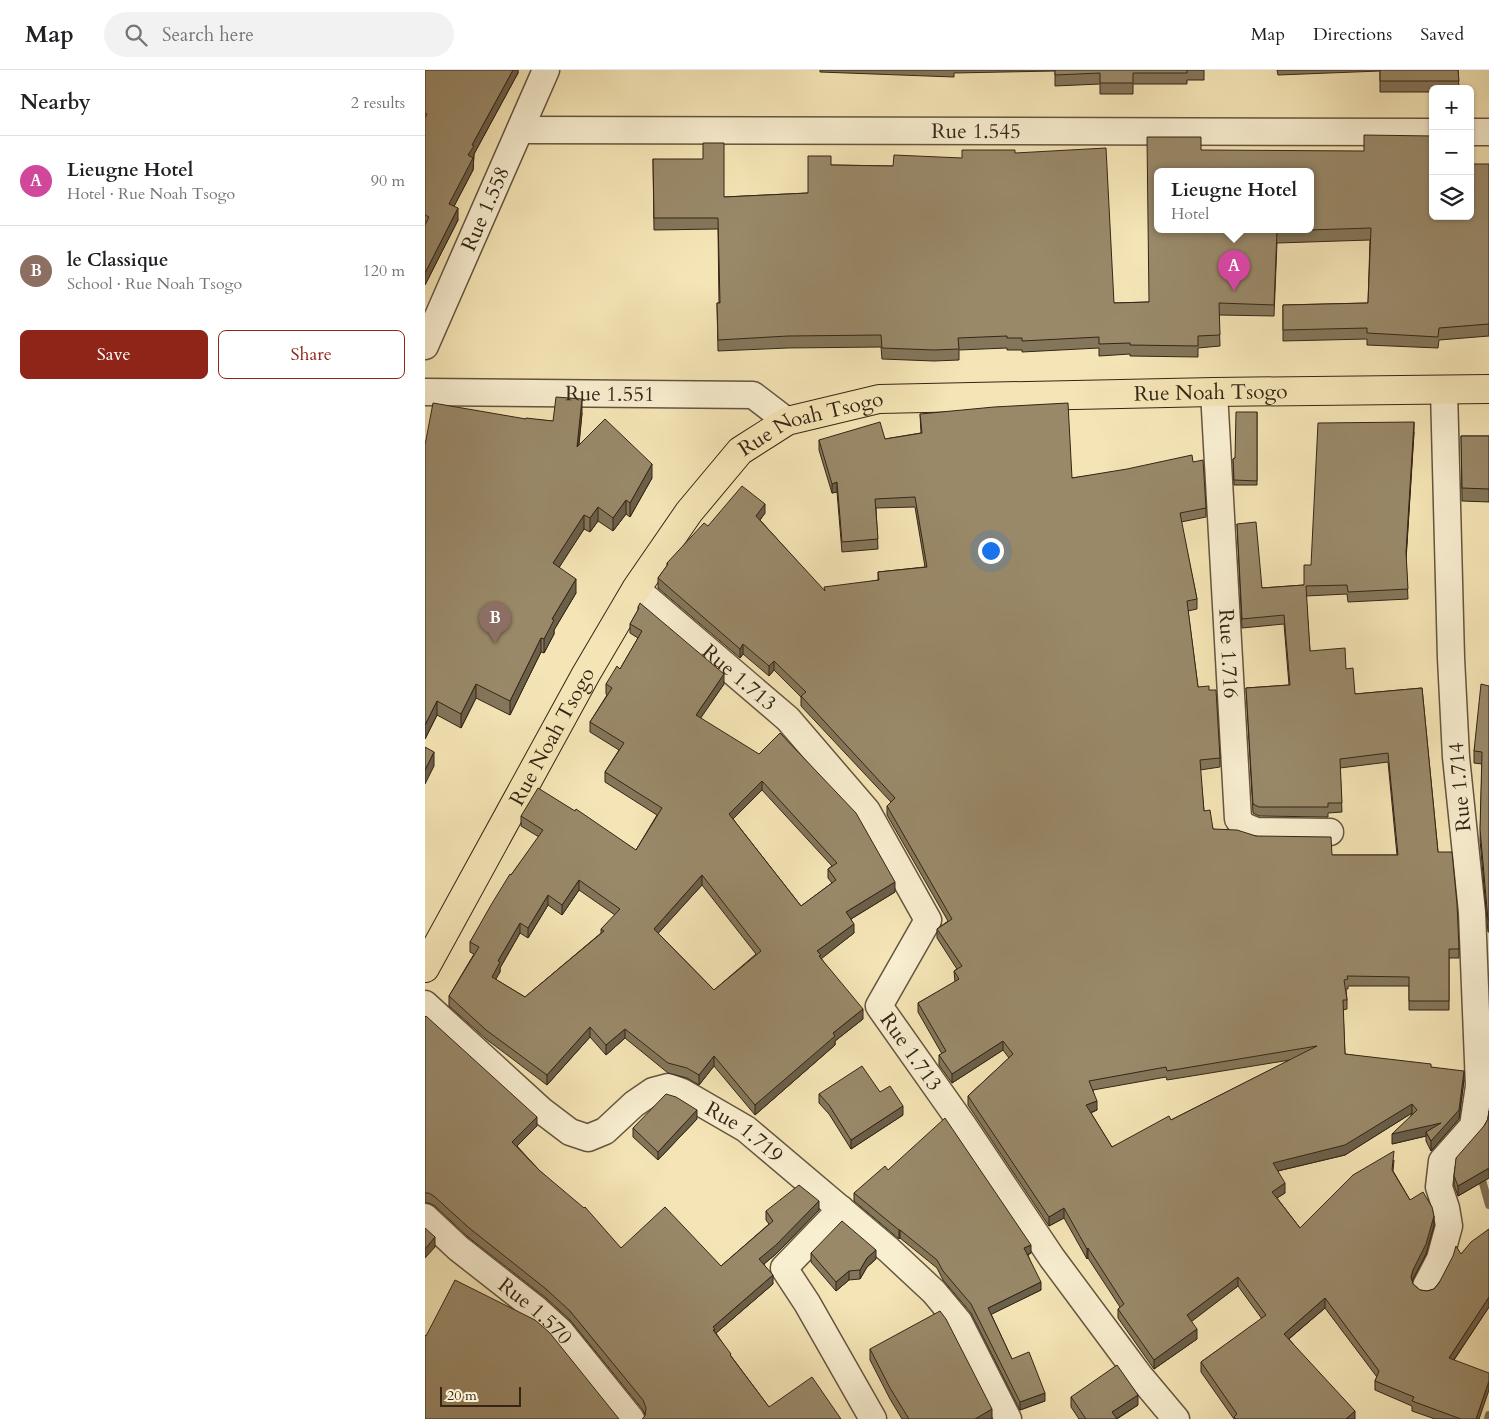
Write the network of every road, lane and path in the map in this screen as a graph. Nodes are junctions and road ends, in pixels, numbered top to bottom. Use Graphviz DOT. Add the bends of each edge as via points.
graph roads {
  1 [pos="546,70"];
  2 [pos="520,130"];
  3 [pos="1429,132"];
  4 [pos="1474,132"];
  5 [pos="1489,132"];
  6 [pos="425,346"];
  7 [pos="1489,389"];
  8 [pos="1445,390"];
  9 [pos="425,392"];
  10 [pos="1214,392"];
  11 [pos="787,421"];
  12 [pos="635,589"];
  13 [pos="1330,832"];
  14 [pos="425,968"];
  15 [pos="425,1004"];
  16 [pos="841,1209"];
  17 [pos="425,1217"];
  18 [pos="1426,1286"];
  19 [pos="631,1419"];
  20 [pos="873,1419"];
  21 [pos="1008,1419"];
  22 [pos="1176,1419"];
  1 -- 2 [label="street, Rue 1.558"];
  2 -- 3 [label="street, Rue 1.545"];
  2 -- 6 [label="street, Rue 1.558"];
  4 -- 5 [label="street"];
  7 -- 8 [label="main road, Rue Noah Tsogo"];
  8 -- 10 [label="main road, Rue Noah Tsogo"];
  8 -- 18 [label="street, Rue 1.714" via="1451,658 1456,757 1473,912 1479,1086 1473,1126 1443,1161 1439,1188 1449,1226 1440,1259"];
  9 -- 11 [label="street, Rue 1.551" via="753,395"];
  10 -- 11 [label="main road, Rue Noah Tsogo" via="879,399"];
  10 -- 13 [label="street, Rue 1.716" via="1238,819 1244,826 1257,831"];
  11 -- 12 [label="main road, Rue Noah Tsogo" via="740,451 689,512"];
  12 -- 14 [label="main road, Rue Noah Tsogo"];
  12 -- 22 [label="street, Rue 1.713" via="788,719 867,810 928,920 879,1006 1052,1258"];
  15 -- 16 [label="street, Rue 1.719" via="541,1110 570,1132 588,1138 605,1131 634,1104 653,1091 668,1086 746,1130"];
  16 -- 20 [label="street" via="784,1268 807,1302"];
  16 -- 21 [label="street, Rue 1.719" via="934,1292 959,1322"];
  17 -- 19 [label="street, Rue 1.570" via="560,1331"];
}
